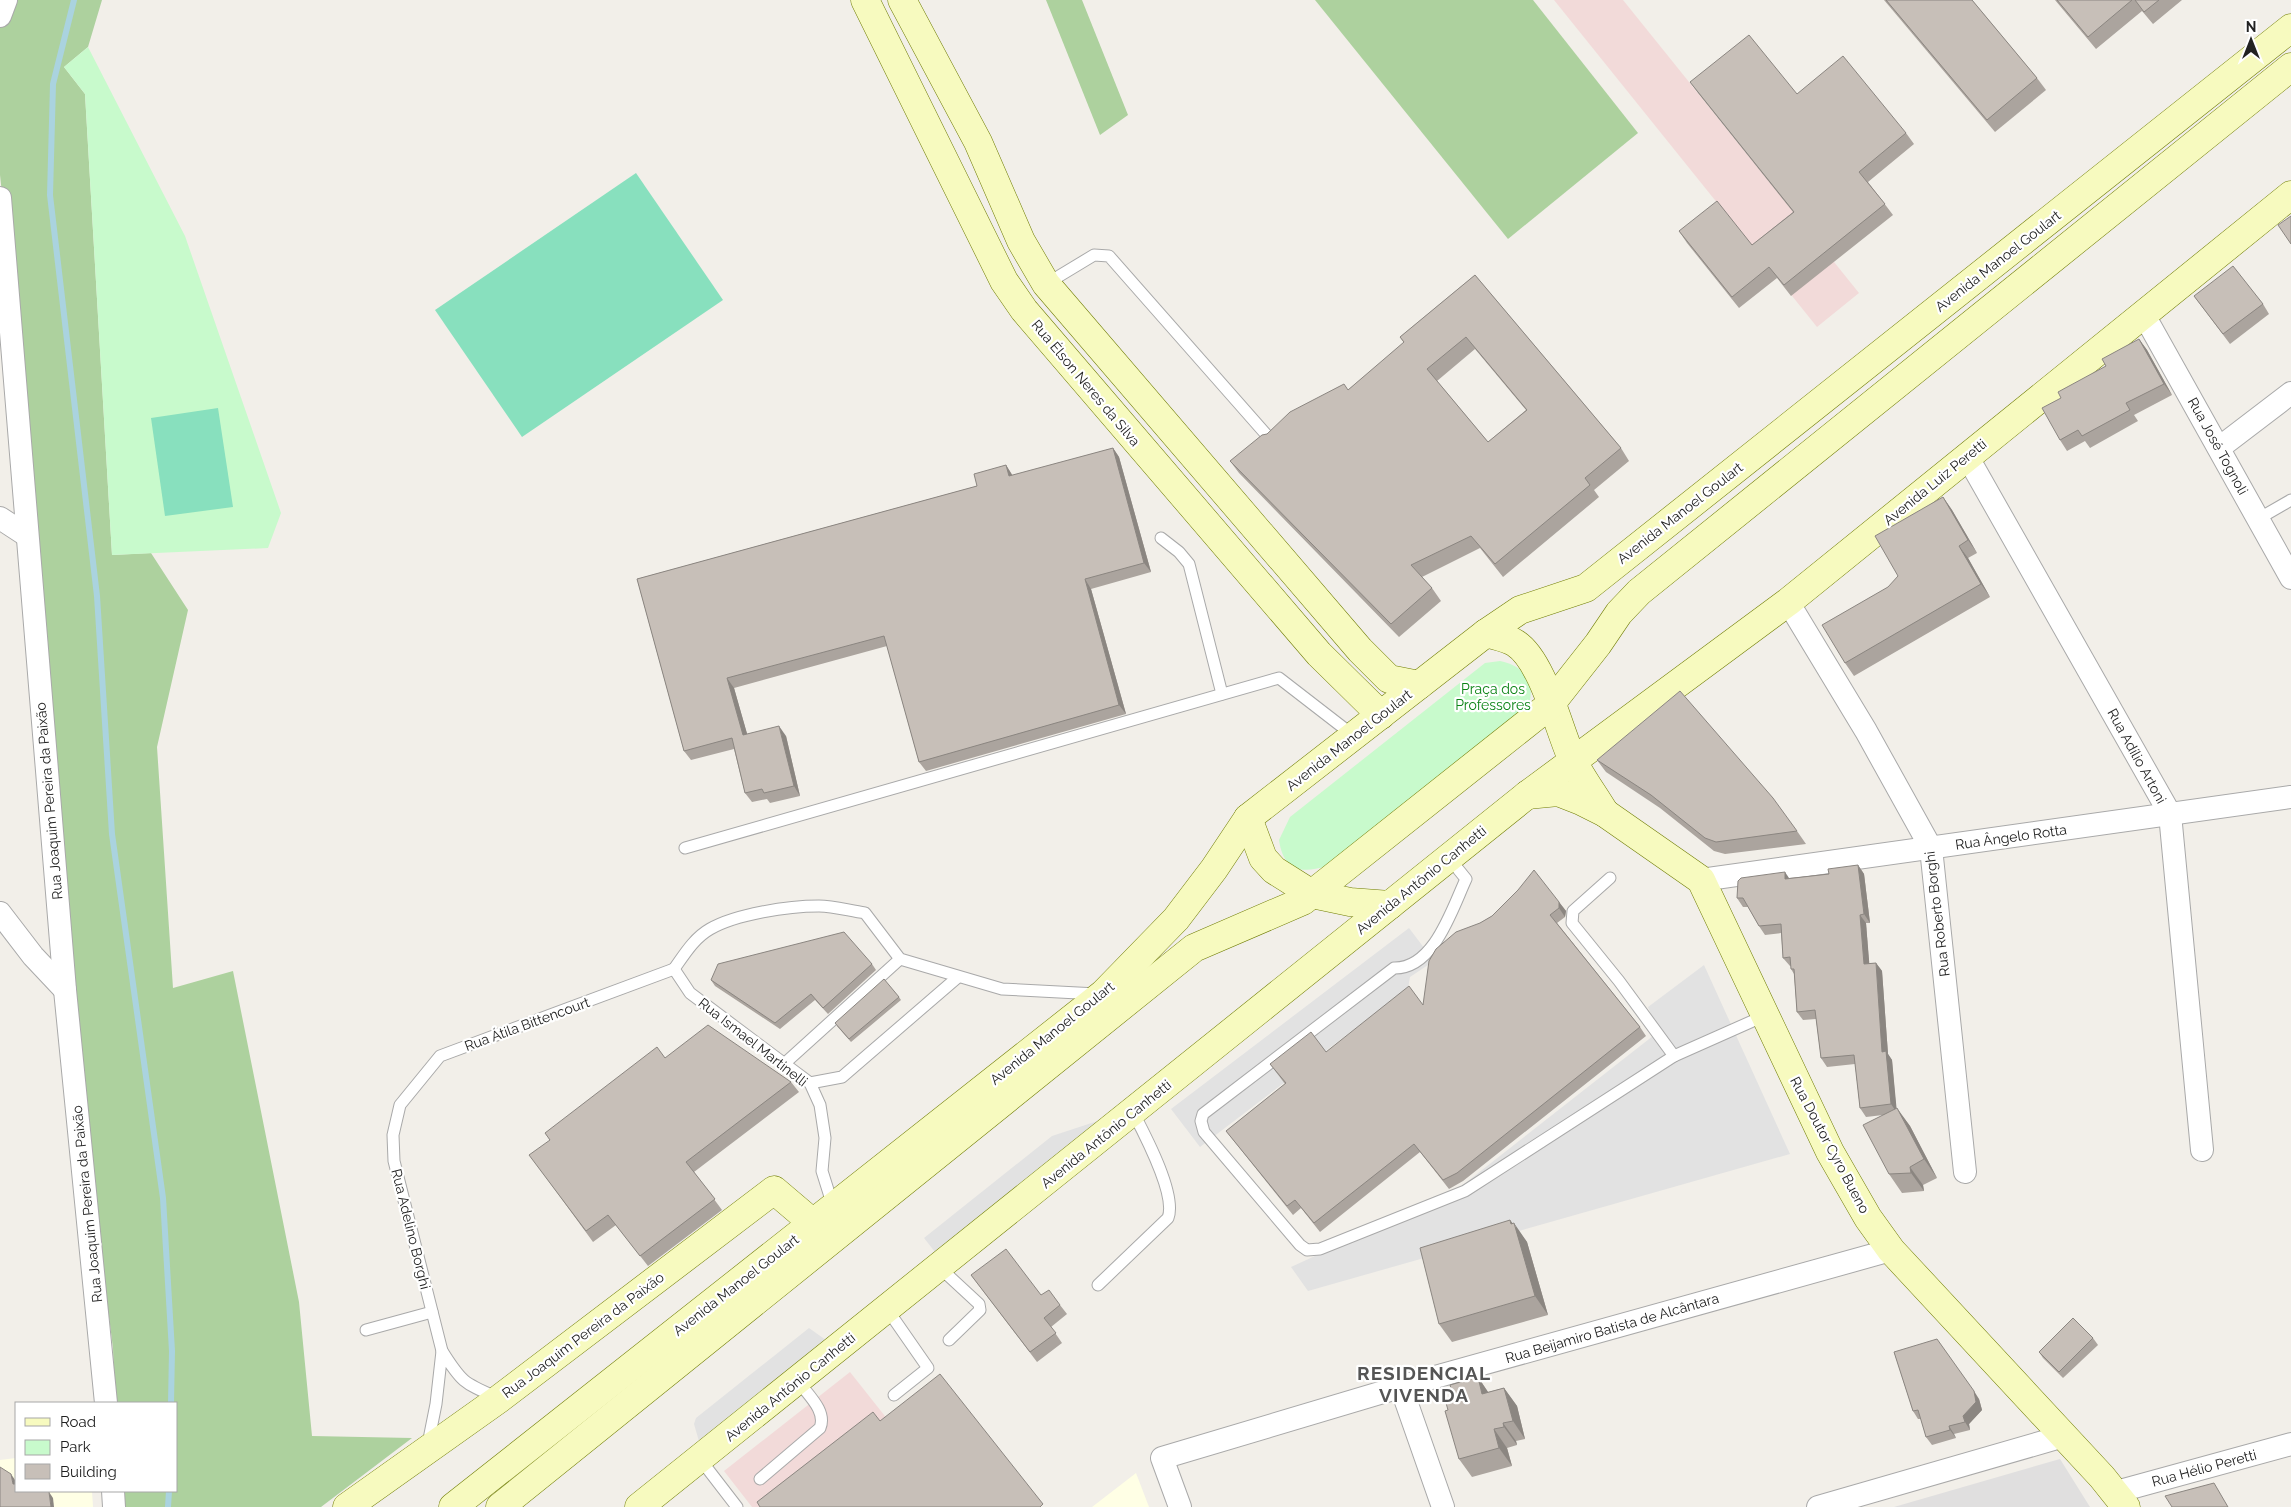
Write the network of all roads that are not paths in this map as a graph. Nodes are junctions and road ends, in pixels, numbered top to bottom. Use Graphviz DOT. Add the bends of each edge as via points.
graph roads {
  1 [pos="865,0"];
  2 [pos="902,0"];
  3 [pos="2291,28"];
  4 [pos="2291,68"];
  5 [pos="2291,195"];
  6 [pos="0,198"];
  7 [pos="4,264"];
  8 [pos="1046,284"];
  9 [pos="2144,315"];
  10 [pos="2291,393"];
  11 [pos="1271,440"];
  12 [pos="2218,448"];
  13 [pos="1967,456"];
  14 [pos="2291,500"];
  15 [pos="1239,508"];
  16 [pos="0,518"];
  17 [pos="2258,519"];
  18 [pos="1212,529"];
  19 [pos="26,535"];
  20 [pos="1161,538"];
  21 [pos="2291,578"];
  22 [pos="1788,602"];
  23 [pos="1486,633"];
  24 [pos="1419,685"];
  25 [pos="1222,694"];
  26 [pos="1550,705"];
  27 [pos="1381,715"];
  28 [pos="1354,736"];
  29 [pos="1574,762"];
  30 [pos="1527,795"];
  31 [pos="2291,797"];
  32 [pos="1605,813"];
  33 [pos="2170,814"];
  34 [pos="1248,818"];
  35 [pos="685,848"];
  36 [pos="1931,848"];
  37 [pos="1449,858"];
  38 [pos="1610,878"];
  39 [pos="1701,880"];
  40 [pos="1312,894"];
  41 [pos="1390,905"];
  42 [pos="0,913"];
  43 [pos="900,959"];
  44 [pos="674,970"];
  45 [pos="958,977"];
  46 [pos="65,990"];
  47 [pos="1103,994"];
  48 [pos="1764,1016"];
  49 [pos="1674,1056"];
  50 [pos="784,1064"];
  51 [pos="810,1083"];
  52 [pos="400,1105"];
  53 [pos="1133,1112"];
  54 [pos="2202,1150"];
  55 [pos="1965,1172"];
  56 [pos="824,1216"];
  57 [pos="1890,1250"];
  58 [pos="939,1267"];
  59 [pos="1098,1284"];
  60 [pos="887,1309"];
  61 [pos="432,1312"];
  62 [pos="366,1330"];
  63 [pos="949,1340"];
  64 [pos="442,1351"];
  65 [pos="798,1381"];
  66 [pos="1401,1387"];
  67 [pos="894,1396"];
  68 [pos="499,1399"];
  69 [pos="106,1402"];
  70 [pos="2064,1436"];
  71 [pos="2291,1444"];
  72 [pos="427,1451"];
  73 [pos="700,1459"];
  74 [pos="760,1479"];
  75 [pos="113,1492"];
  76 [pos="2121,1500"];
  77 [pos="114,1507"];
  78 [pos="347,1507"];
  79 [pos="453,1507"];
  80 [pos="500,1507"];
  81 [pos="639,1507"];
  82 [pos="737,1507"];
  83 [pos="1180,1507"];
  84 [pos="1443,1507"];
  85 [pos="1818,1507"];
  1 -- 18 [label="street, Rua Élson Neres da Silva" via="1004,281 1083,381"];
  2 -- 8 [label="street" via="978,142 1021,241"];
  3 -- 23 [label="street, Avenida Manoel Goulart" via="1586,588 1520,610"];
  4 -- 26 [label="street, Avenida Manoel Goulart" via="1639,592 1619,612"];
  5 -- 9 [label="street, Avenida Luiz Peretti"];
  6 -- 7 [label="street, Rua Joaquim Pereira da Paixão"];
  7 -- 19 [label="street, Rua Joaquim Pereira da Paixão"];
  8 -- 11 [label="lane" via="1094,255 1109,256"];
  8 -- 15 [label="street"];
  9 -- 12 [label="street, Rua José Tognoli"];
  9 -- 13 [label="street, Avenida Luiz Peretti"];
  10 -- 12 [label="street"];
  12 -- 17 [label="street, Rua José Tognoli"];
  13 -- 22 [label="street, Avenida Luiz Peretti"];
  13 -- 33 [label="street, Rua Adílio Artoni"];
  14 -- 17 [label="lane"];
  15 -- 18 [label="street"];
  15 -- 24 [label="street" via="1360,650 1389,679"];
  16 -- 19 [label="street"];
  17 -- 21 [label="street, Rua José Tognoli"];
  18 -- 27 [label="street, Rua Élson Neres da Silva" via="1319,654"];
  19 -- 46 [label="street, Rua Joaquim Pereira da Paixão"];
  20 -- 25 [label="lane" via="1188,564"];
  22 -- 29 [label="street, Avenida Luiz Peretti"];
  22 -- 36 [label="street, Rua Roberto Borghi" via="1866,731"];
  23 -- 24 [label="street, Avenida Manoel Goulart"];
  23 -- 26 [label="street" via="1516,643 1545,684"];
  24 -- 27 [label="street, Avenida Manoel Goulart"];
  25 -- 28 [label="lane" via="1279,678"];
  25 -- 35 [label="lane"];
  26 -- 29 [label="street"];
  26 -- 40 [label="street, Avenida Manoel Goulart"];
  27 -- 28 [label="street, Avenida Manoel Goulart"];
  28 -- 34 [label="street, Avenida Manoel Goulart"];
  29 -- 30 [label="street, Avenida Antônio Canhetti"];
  29 -- 32 [label="street"];
  30 -- 32 [label="street" via="1558,792"];
  30 -- 37 [label="street, Avenida Antônio Canhetti"];
  31 -- 33 [label="street, Rua Ângelo Rotta"];
  32 -- 39 [label="street"];
  33 -- 36 [label="street, Rua Ângelo Rotta"];
  33 -- 54 [label="street, Rua Adílio Artoni"];
  34 -- 40 [label="street" via="1263,858 1274,870"];
  34 -- 47 [label="street, Avenida Manoel Goulart" via="1176,919"];
  36 -- 39 [label="street, Rua Ângelo Rotta"];
  36 -- 55 [label="street, Rua Roberto Borghi"];
  37 -- 41 [label="street, Avenida Antônio Canhetti"];
  37 -- 49 [label="lane" via="1466,879 1436,944 1411,965 1394,968 1203,1114 1204,1132 1300,1245 1308,1250 1320,1249 1465,1191"];
  38 -- 49 [label="lane" via="1573,911 1572,923"];
  39 -- 48 [label="street, Rua Doutor Cyro Bueno"];
  40 -- 41 [label="street" via="1350,902"];
  40 -- 80 [label="street, Avenida Manoel Goulart" via="1266,919 1194,948"];
  41 -- 53 [label="street, Avenida Antônio Canhetti"];
  42 -- 46 [label="street" via="33,956"];
  43 -- 44 [label="lane" via="865,913 820,906 751,914 710,929 694,942"];
  43 -- 45 [label="lane"];
  43 -- 50 [label="lane"];
  44 -- 50 [label="lane, Rua Ismael Martinelli" via="690,993"];
  44 -- 52 [label="lane, Rua Átila Bittencourt" via="440,1056"];
  45 -- 47 [label="lane" via="1002,989"];
  45 -- 51 [label="lane" via="842,1077"];
  46 -- 69 [label="street, Rua Joaquim Pereira da Paixão"];
  47 -- 56 [label="street, Avenida Manoel Goulart"];
  48 -- 49 [label="lane"];
  48 -- 57 [label="street, Rua Doutor Cyro Bueno" via="1830,1152"];
  50 -- 51 [label="lane, Rua Ismael Martinelli"];
  51 -- 56 [label="lane, Rua Ismael Martinelli" via="820,1105 825,1138 822,1172"];
  52 -- 61 [label="lane, Rua Adelino Borghi" via="393,1135 394,1161"];
  53 -- 58 [label="street, Avenida Antônio Canhetti"];
  53 -- 59 [label="lane" via="1159,1165 1171,1210 1168,1218"];
  56 -- 68 [label="street, Rua Joaquim Pereira da Paixão" via="774,1190"];
  56 -- 79 [label="street, Avenida Manoel Goulart"];
  57 -- 66 [label="street, Rua Beijamiro Batista de Alcântara"];
  57 -- 70 [label="street, Rua Doutor Cyro Bueno"];
  58 -- 60 [label="street, Avenida Antônio Canhetti"];
  58 -- 63 [label="lane" via="979,1304 980,1310"];
  60 -- 65 [label="street, Avenida Antônio Canhetti"];
  60 -- 67 [label="lane" via="928,1368"];
  61 -- 62 [label="lane"];
  61 -- 64 [label="lane, Rua Adelino Borghi"];
  64 -- 68 [label="lane" via="458,1378"];
  64 -- 72 [label="lane"];
  65 -- 73 [label="street, Avenida Antônio Canhetti"];
  65 -- 74 [label="lane" via="822,1414 823,1421 820,1428"];
  66 -- 83 [label="street, Rua Beijamiro Batista de Alcântara" via="1162,1458"];
  66 -- 84 [label="street"];
  68 -- 72 [label="street, Rua Joaquim Pereira da Paixão"];
  70 -- 76 [label="street, Rua Doutor Cyro Bueno"];
  70 -- 85 [label="street"];
  71 -- 76 [label="street, Rua Hélio Peretti"];
  72 -- 78 [label="street, Rua Joaquim Pereira da Paixão"];
  73 -- 81 [label="street, Avenida Antônio Canhetti"];
  73 -- 82 [label="lane"];
  75 -- 77 [label="street"];
}
